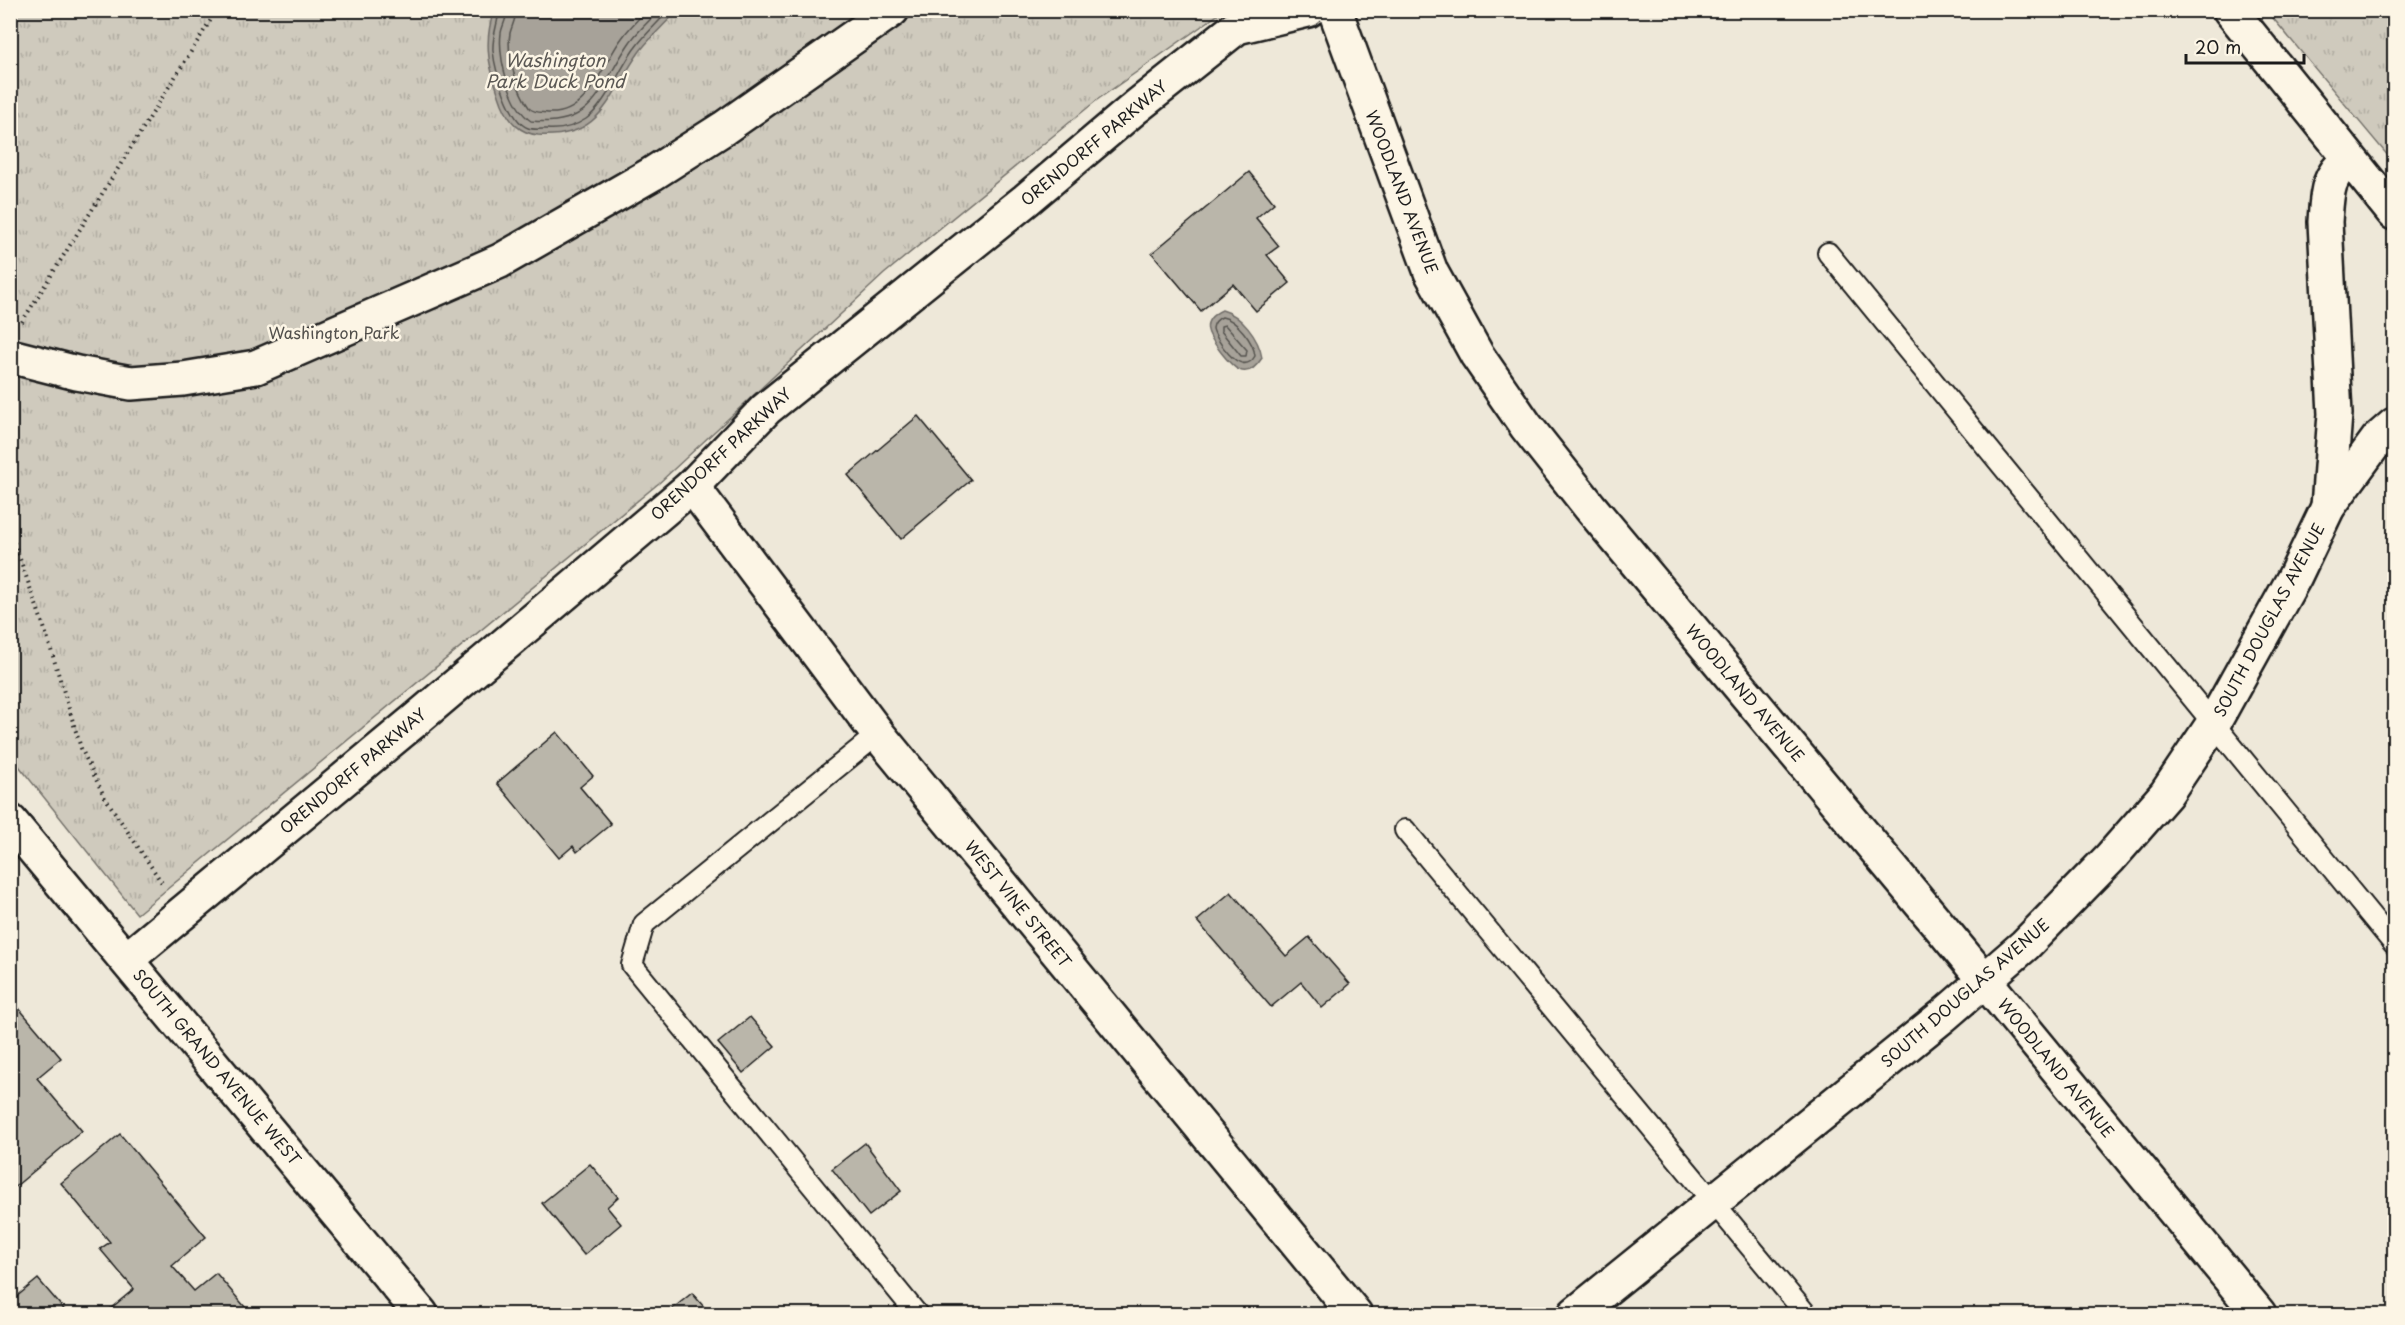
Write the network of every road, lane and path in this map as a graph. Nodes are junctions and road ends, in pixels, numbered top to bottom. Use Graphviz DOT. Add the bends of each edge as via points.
graph roads {
  1 [pos="217,10"];
  2 [pos="892,10"];
  3 [pos="1308,10"];
  4 [pos="1335,10"];
  5 [pos="2230,10"];
  6 [pos="2349,159"];
  7 [pos="2394,213"];
  8 [pos="1828,253"];
  9 [pos="14,343"];
  10 [pos="2394,425"];
  11 [pos="692,486"];
  12 [pos="2328,507"];
  13 [pos="10,531"];
  14 [pos="2213,724"];
  15 [pos="878,734"];
  16 [pos="13,829"];
  17 [pos="1404,830"];
  18 [pos="164,886"];
  19 [pos="2394,944"];
  20 [pos="127,959"];
  21 [pos="1984,980"];
  22 [pos="1713,1203"];
  23 [pos="421,1314"];
  24 [pos="917,1314"];
  25 [pos="1355,1314"];
  26 [pos="1575,1314"];
  27 [pos="1806,1314"];
  28 [pos="2259,1314"];
  1 -- 9 [label="path"];
  2 -- 9 [label="street" via="724,128 500,261 256,367 183,379 131,382 77,373"];
  3 -- 11 [label="street, ORENDORFF PARKWAY" via="1237,27 766,409"];
  4 -- 21 [label="street, WOODLAND AVENUE" via="1431,272 1477,355 1526,426 1590,507"];
  5 -- 6 [label="street"];
  6 -- 7 [label="street"];
  6 -- 12 [label="street, SOUTH DOUGLAS AVENUE" via="2335,170 2327,190 2325,222 2335,414"];
  8 -- 14 [label="lane"];
  10 -- 12 [label="street, SOUTH DOUGLAS AVENUE" via="2378,439"];
  11 -- 15 [label="street, WEST VINE STREET"];
  11 -- 20 [label="street, ORENDORFF PARKWAY"];
  12 -- 14 [label="street, SOUTH DOUGLAS AVENUE" via="2295,576"];
  13 -- 18 [label="path" via="81,748 104,796"];
  14 -- 19 [label="lane"];
  14 -- 21 [label="street, SOUTH DOUGLAS AVENUE" via="2166,794 2124,842 2025,945"];
  15 -- 24 [label="lane" via="644,924 632,965"];
  15 -- 25 [label="street, WEST VINE STREET"];
  16 -- 20 [label="street, SOUTH GRAND AVENUE WEST"];
  17 -- 22 [label="lane"];
  20 -- 23 [label="street, SOUTH GRAND AVENUE WEST"];
  21 -- 22 [label="street, SOUTH DOUGLAS AVENUE"];
  21 -- 28 [label="street, WOODLAND AVENUE"];
  22 -- 26 [label="street, SOUTH DOUGLAS AVENUE"];
  22 -- 27 [label="lane"];
}
